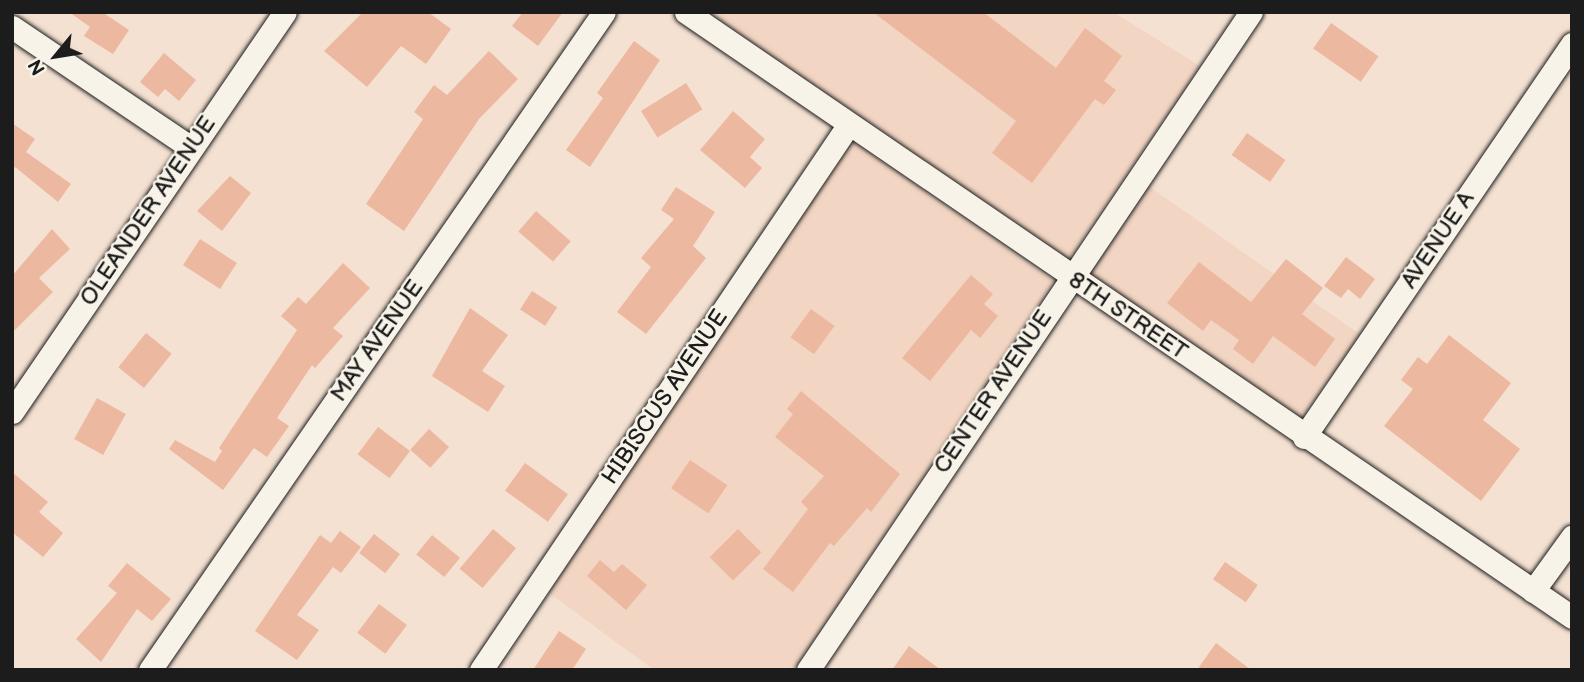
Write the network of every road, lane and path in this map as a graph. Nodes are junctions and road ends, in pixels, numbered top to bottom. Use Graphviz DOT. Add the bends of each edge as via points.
graph roads {
  1 [pos="285,12"];
  2 [pos="604,12"];
  3 [pos="686,12"];
  4 [pos="1251,12"];
  5 [pos="12,27"];
  6 [pos="1572,44"];
  7 [pos="849,124"];
  8 [pos="190,147"];
  9 [pos="1070,277"];
  10 [pos="12,412"];
  11 [pos="1304,437"];
  12 [pos="1572,537"];
  13 [pos="1533,591"];
  14 [pos="1572,617"];
  15 [pos="150,670"];
  16 [pos="481,670"];
  17 [pos="808,670"];
  1 -- 8 [label="street, OLEANDER AVENUE"];
  2 -- 15 [label="street, MAY AVENUE"];
  3 -- 7 [label="street, 8TH STREET"];
  4 -- 9 [label="street, CENTER AVENUE"];
  5 -- 8 [label="street"];
  6 -- 11 [label="street, AVENUE A"];
  7 -- 9 [label="street, 8TH STREET"];
  7 -- 16 [label="street, HIBISCUS AVENUE"];
  8 -- 10 [label="street, OLEANDER AVENUE"];
  9 -- 11 [label="street, 8TH STREET"];
  9 -- 17 [label="street, CENTER AVENUE"];
  11 -- 13 [label="street, 8TH STREET"];
  12 -- 13 [label="street"];
  13 -- 14 [label="street, 8TH STREET"];
}
